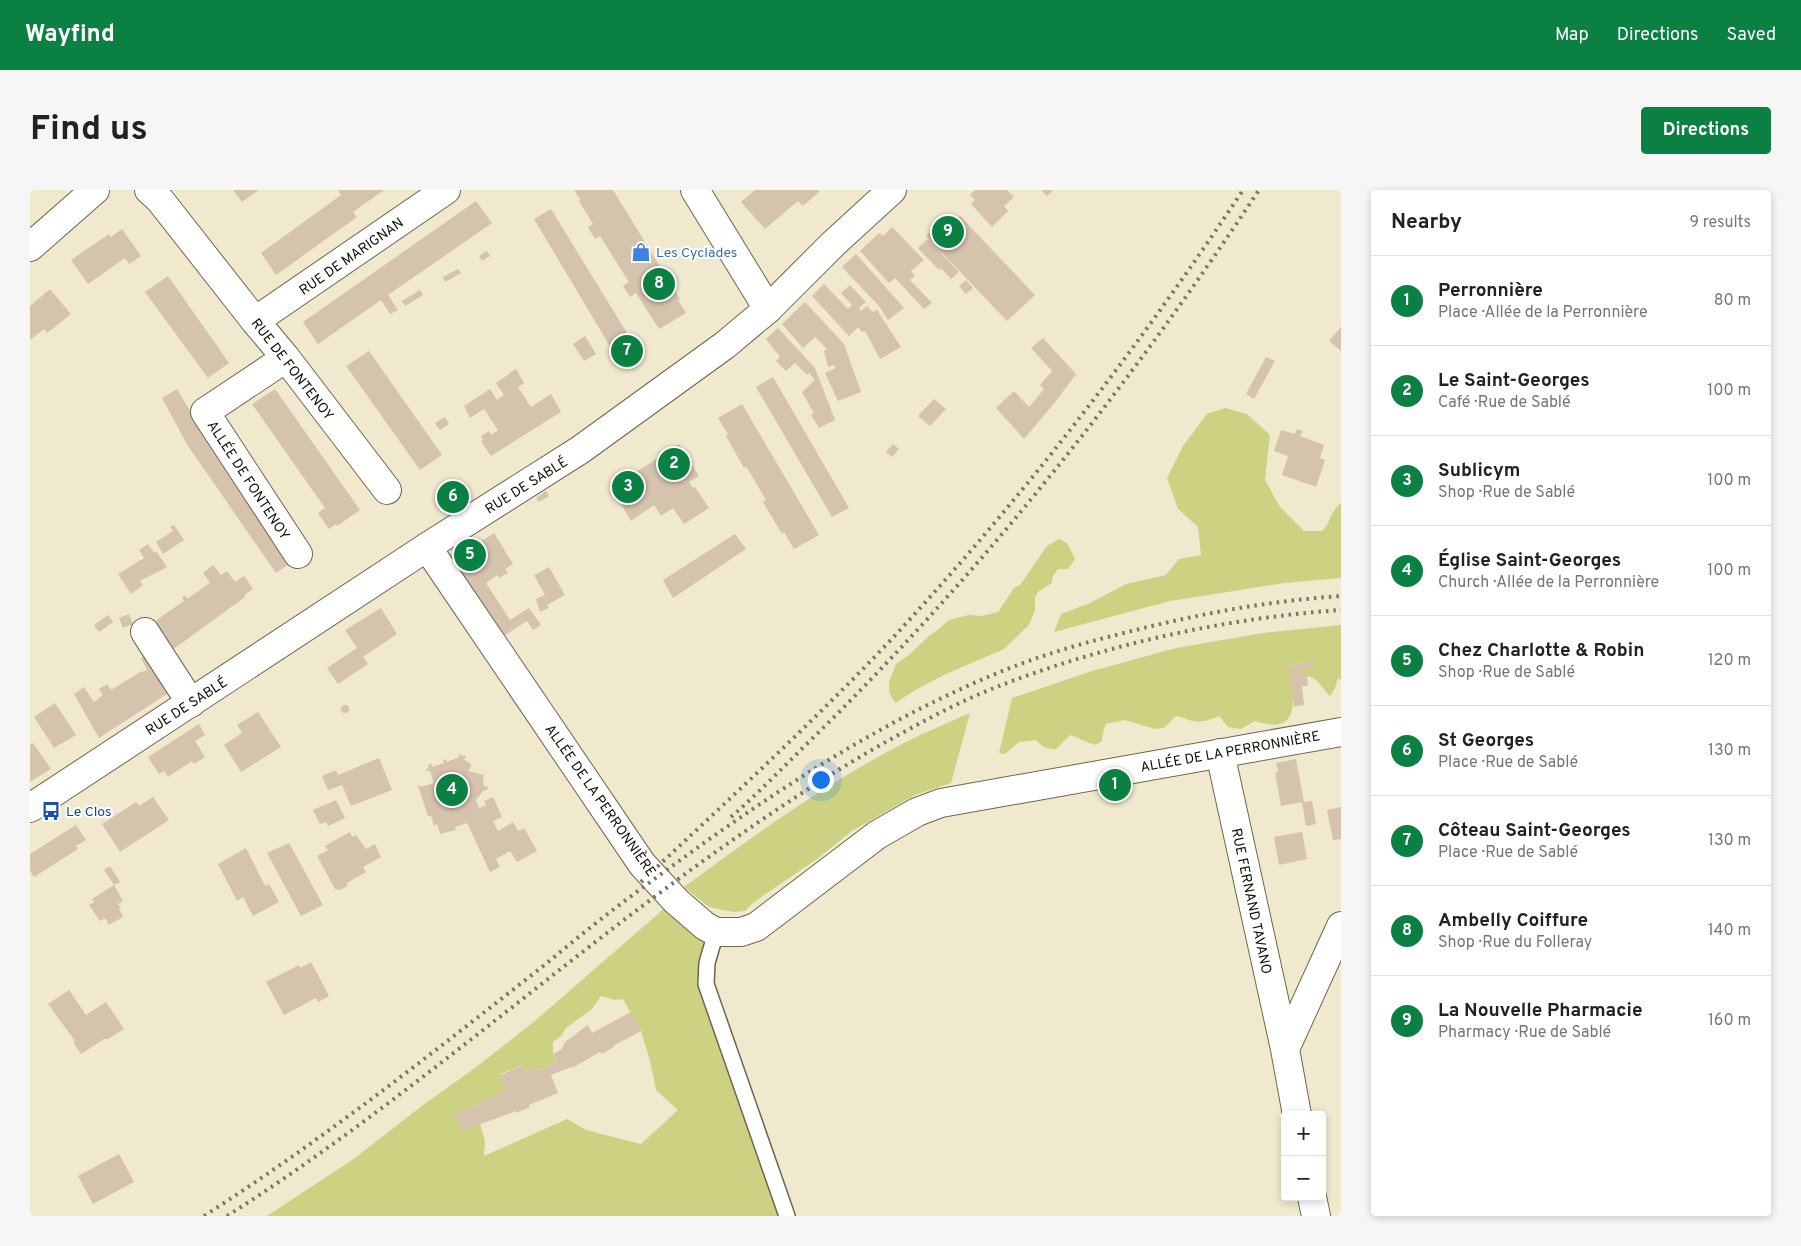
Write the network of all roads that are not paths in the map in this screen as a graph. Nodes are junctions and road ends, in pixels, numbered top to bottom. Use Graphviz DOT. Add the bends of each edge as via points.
graph roads {
  1 [pos="95,190"];
  2 [pos="149,190"];
  3 [pos="446,190"];
  4 [pos="695,190"];
  5 [pos="892,190"];
  6 [pos="30,247"];
  7 [pos="768,309"];
  8 [pos="255,321"];
  9 [pos="286,358"];
  10 [pos="387,490"];
  11 [pos="427,547"];
  12 [pos="298,554"];
  13 [pos="145,632"];
  14 [pos="191,703"];
  15 [pos="1341,732"];
  16 [pos="1220,753"];
  17 [pos="30,808"];
  18 [pos="1341,926"];
  19 [pos="716,932"];
  20 [pos="1285,1049"];
  21 [pos="1296,1111"];
  22 [pos="1313,1201"];
  23 [pos="788,1216"];
  24 [pos="1316,1216"];
  1 -- 6 [label="street"];
  2 -- 8 [label="street, RUE DE FONTENOY"];
  3 -- 8 [label="street, RUE DE MARIGNAN"];
  4 -- 7 [label="street"];
  5 -- 7 [label="street, RUE DE SABLÉ"];
  7 -- 11 [label="street, RUE DE SABLÉ" via="720,349 580,450"];
  8 -- 9 [label="street, RUE DE FONTENOY"];
  9 -- 10 [label="street, RUE DE FONTENOY"];
  9 -- 12 [label="street, ALLÉE DE FONTENOY" via="205,412"];
  11 -- 14 [label="street, RUE DE SABLÉ"];
  11 -- 19 [label="street, ALLÉE DE LA PERRONNIÈRE" via="642,864 692,916"];
  13 -- 14 [label="street"];
  14 -- 17 [label="street, RUE DE SABLÉ"];
  15 -- 16 [label="street, ALLÉE DE LA PERRONNIÈRE"];
  16 -- 19 [label="street, ALLÉE DE LA PERRONNIÈRE" via="933,806 877,835 756,927 741,932"];
  16 -- 20 [label="street, RUE FERNAND TAVANO"];
  18 -- 20 [label="street"];
  19 -- 23 [label="lane" via="707,963 706,984"];
  20 -- 21 [label="street, RUE FERNAND TAVANO"];
  22 -- 24 [label="street"];
}
